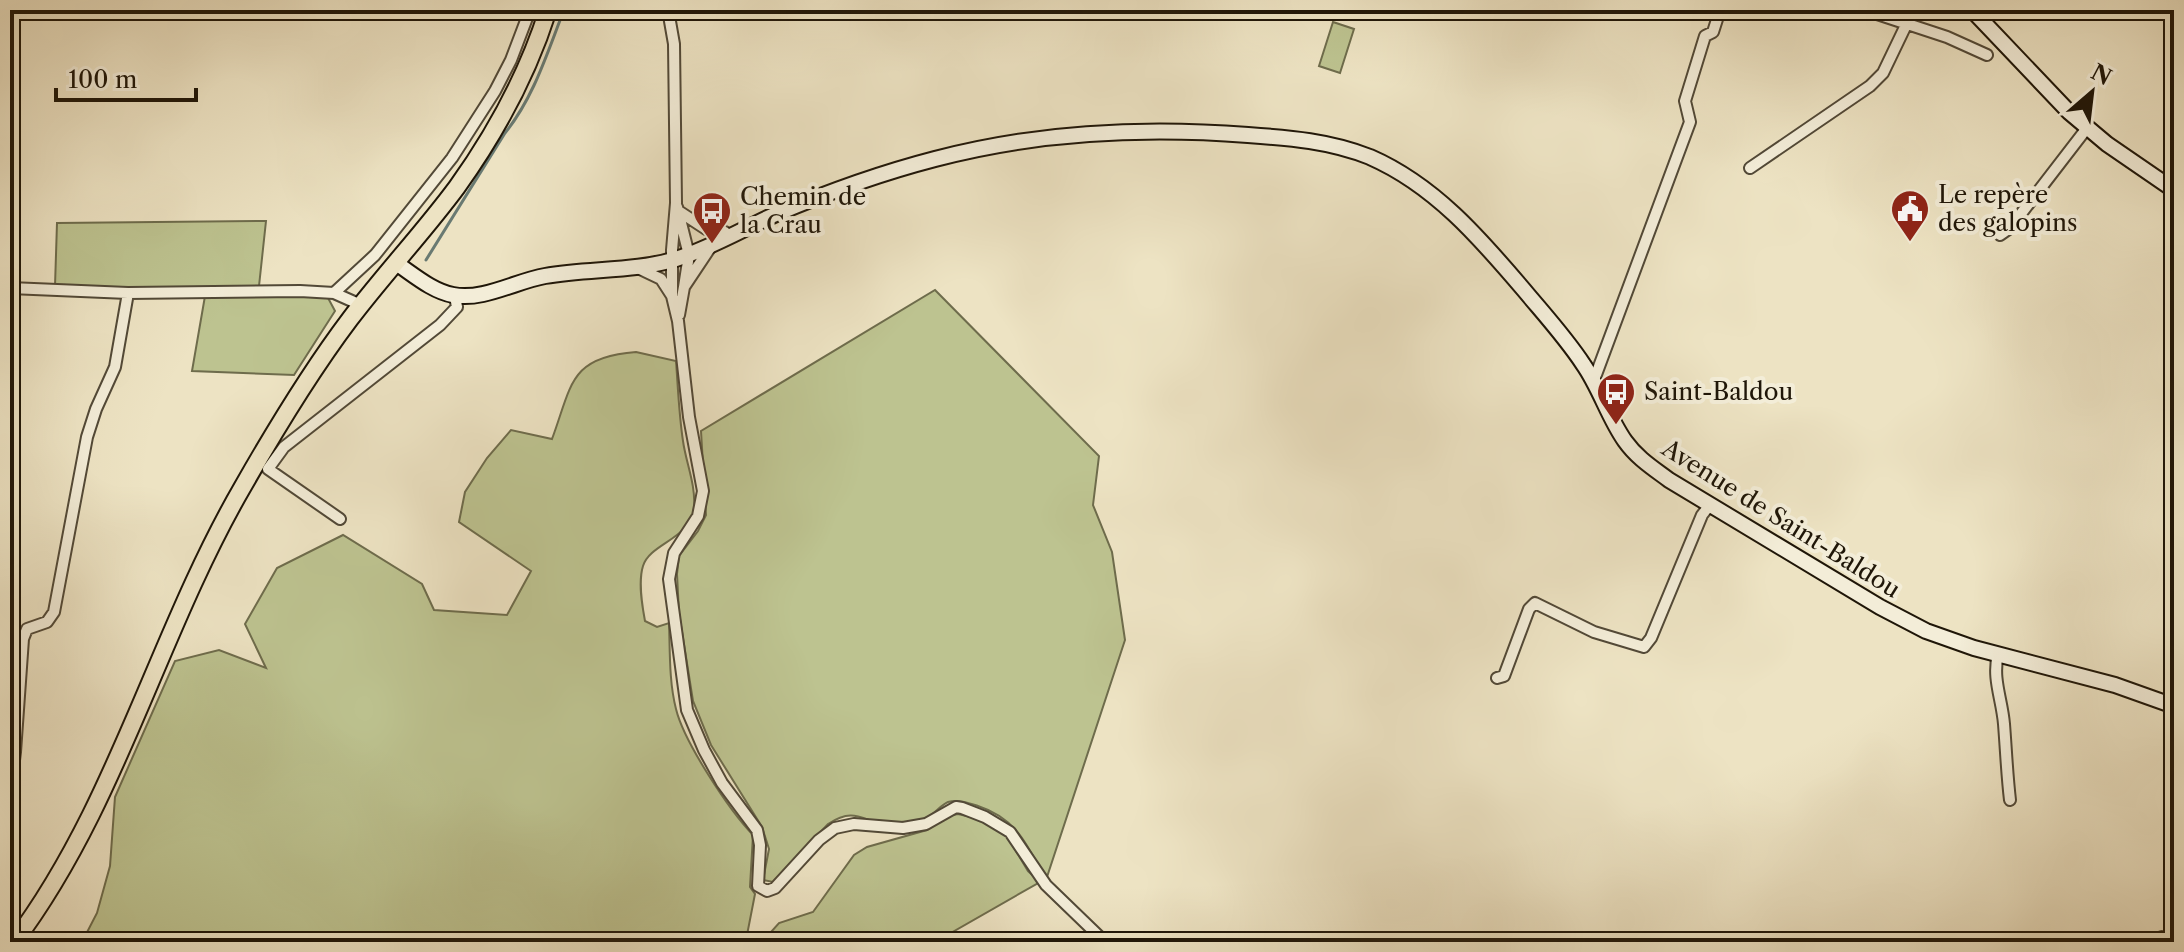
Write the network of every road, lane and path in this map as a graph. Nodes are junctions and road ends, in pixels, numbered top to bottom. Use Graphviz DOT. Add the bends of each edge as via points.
graph roads {
  1 [pos="530,10"];
  2 [pos="548,10"];
  3 [pos="668,10"];
  4 [pos="1720,10"];
  5 [pos="1865,10"];
  6 [pos="1972,10"];
  7 [pos="1907,23"];
  8 [pos="1987,55"];
  9 [pos="2087,128"];
  10 [pos="1750,168"];
  11 [pos="2174,190"];
  12 [pos="677,207"];
  13 [pos="741,229"];
  14 [pos="725,232"];
  15 [pos="2000,235"];
  16 [pos="712,245"];
  17 [pos="688,250"];
  18 [pos="672,255"];
  19 [pos="396,263"];
  20 [pos="638,268"];
  21 [pos="614,269"];
  22 [pos="684,287"];
  23 [pos="10,288"];
  24 [pos="128,293"];
  25 [pos="334,293"];
  26 [pos="455,296"];
  27 [pos="672,296"];
  28 [pos="361,305"];
  29 [pos="678,321"];
  30 [pos="1594,380"];
  31 [pos="1710,505"];
  32 [pos="340,519"];
  33 [pos="1998,654"];
  34 [pos="1497,678"];
  35 [pos="2174,706"];
  36 [pos="10,794"];
  37 [pos="2010,800"];
  38 [pos="14,942"];
  39 [pos="1105,942"];
  1 -- 25 [label="street" via="495,91 452,158 375,255"];
  2 -- 19 [label="main road" via="520,81 484,146"];
  3 -- 12 [label="street" via="674,44"];
  4 -- 30 [label="street" via="1713,32 1705,36 1685,101 1690,122"];
  5 -- 7 [label="street"];
  6 -- 9 [label="street"];
  7 -- 8 [label="street"];
  7 -- 10 [label="street" via="1883,73 1870,86"];
  9 -- 11 [label="street"];
  9 -- 15 [label="street"];
  12 -- 14 [label="street" via="706,229"];
  12 -- 17 [label="street"];
  12 -- 18 [label="street"];
  13 -- 14 [label="street, Avenue de Saint-Baldou"];
  13 -- 16 [label="street, Avenue de Saint-Baldou"];
  13 -- 30 [label="street, Avenue de Saint-Baldou" via="897,170 1021,141 1166,131 1317,141 1394,170 1447,207 1527,293"];
  14 -- 17 [label="street, Avenue de Saint-Baldou"];
  16 -- 17 [label="street, Avenue de Saint-Baldou"];
  16 -- 22 [label="street"];
  17 -- 18 [label="street, Avenue de Saint-Baldou"];
  17 -- 22 [label="street"];
  18 -- 20 [label="street, Avenue de Saint-Baldou"];
  18 -- 21 [label="street, Avenue de Saint-Baldou"];
  18 -- 27 [label="street"];
  19 -- 26 [label="street"];
  19 -- 28 [label="main road"];
  20 -- 21 [label="street, Avenue de Saint-Baldou"];
  20 -- 27 [label="street" via="661,279"];
  21 -- 26 [label="street, Avenue de Saint-Baldou" via="548,275 483,294"];
  22 -- 29 [label="street"];
  23 -- 24 [label="street"];
  24 -- 25 [label="street"];
  24 -- 36 [label="street" via="115,367 87,437 54,612 47,622 27,629 23,639"];
  25 -- 28 [label="street"];
  26 -- 32 [label="street" via="457,307 440,325 284,447 268,469"];
  27 -- 29 [label="street"];
  28 -- 38 [label="main road" via="314,370 241,490 201,567 90,819 64,869"];
  29 -- 39 [label="street" via="703,491 698,516 674,553 669,572 684,698 710,761 757,830 758,886 775,888 835,828 903,828 962,808 1010,832 1046,885"];
  30 -- 31 [label="street, Avenue de Saint-Baldou" via="1620,434 1641,460"];
  31 -- 33 [label="street, Avenue de Saint-Baldou" via="1904,620"];
  31 -- 34 [label="street" via="1644,647 1594,632 1535,603 1504,676"];
  33 -- 35 [label="street, Avenue de Saint-Baldou"];
  33 -- 37 [label="street" via="1995,674"];
}
